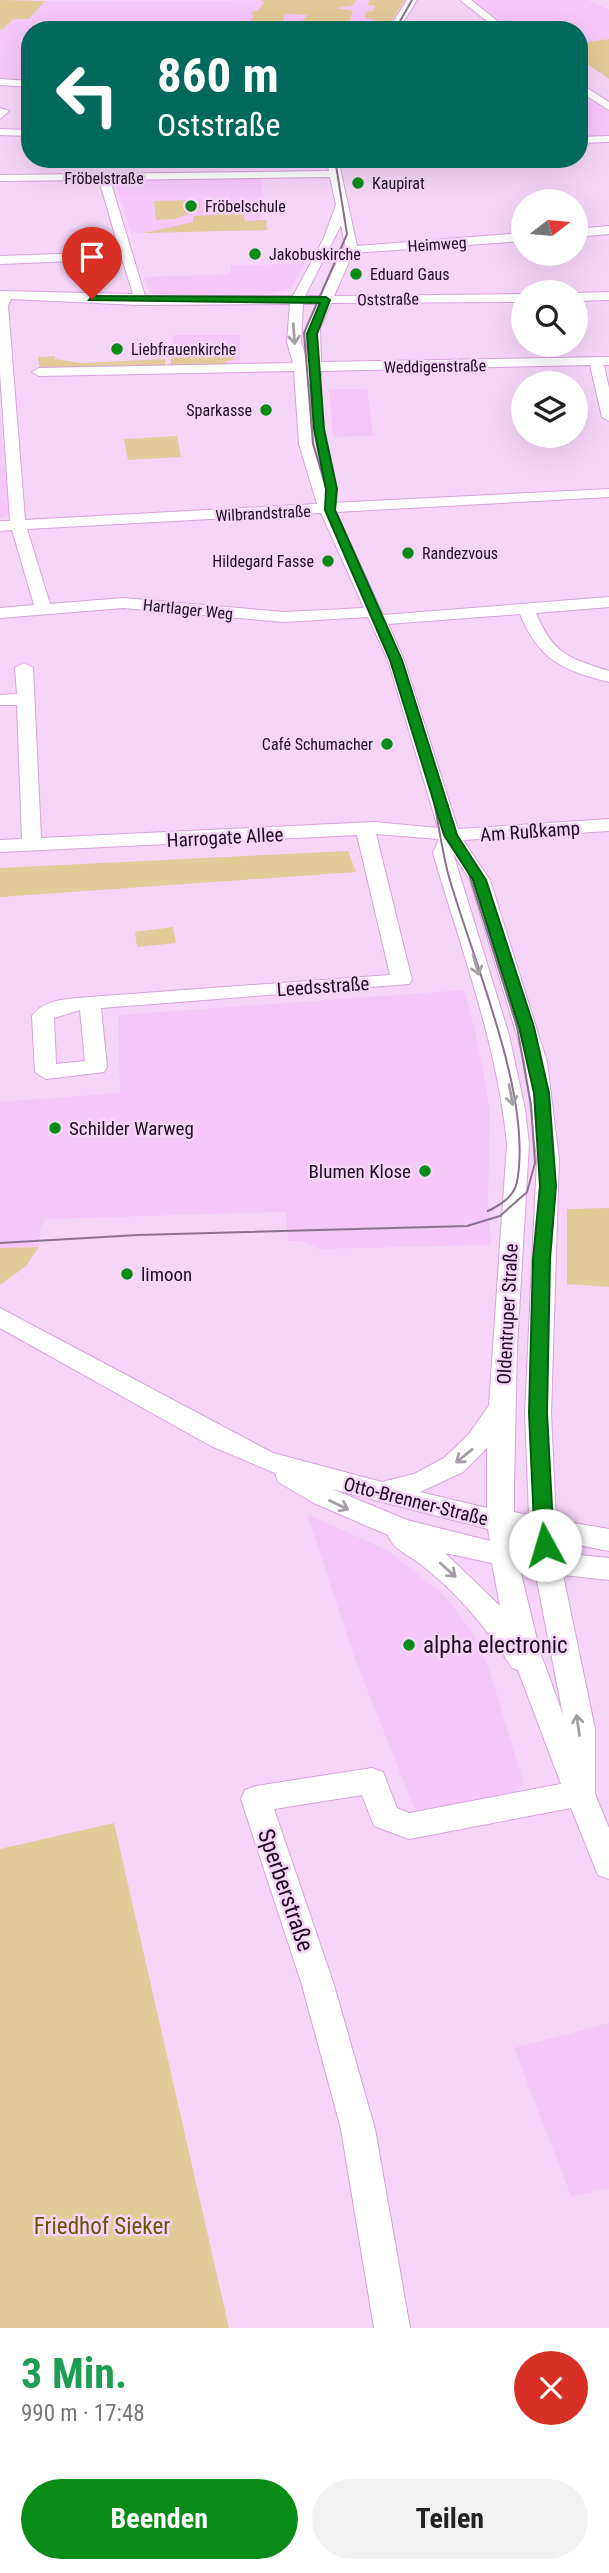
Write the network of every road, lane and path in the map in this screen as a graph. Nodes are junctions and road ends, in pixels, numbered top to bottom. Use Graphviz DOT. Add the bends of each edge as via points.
graph roads {
  1 [pos="412,0"];
  2 [pos="419,0"];
  3 [pos="465,0"];
  4 [pos="400,21"];
  5 [pos="409,21"];
  6 [pos="492,21"];
  7 [pos="0,82"];
  8 [pos="21,83"];
  9 [pos="588,92"];
  10 [pos="609,107"];
  11 [pos="0,132"];
  12 [pos="21,133"];
  13 [pos="609,139"];
  14 [pos="588,140"];
  15 [pos="334,168"];
  16 [pos="335,174"];
  17 [pos="0,178"];
  18 [pos="104,179"];
  19 [pos="341,207"];
  20 [pos="609,230"];
  21 [pos="588,232"];
  22 [pos="511,238"];
  23 [pos="351,250"];
  24 [pos="129,255"];
  25 [pos="0,260"];
  26 [pos="4,295"];
  27 [pos="609,296"];
  28 [pos="588,297"];
  29 [pos="511,298"];
  30 [pos="297,300"];
  31 [pos="326,300"];
  32 [pos="138,301"];
  33 [pos="602,362"];
  34 [pos="306,367"];
  35 [pos="39,372"];
  36 [pos="609,417"];
  37 [pos="609,493"];
  38 [pos="330,510"];
  39 [pos="18,525"];
  40 [pos="0,526"];
  41 [pos="609,602"];
  42 [pos="43,608"];
  43 [pos="527,608"];
  44 [pos="0,613"];
  45 [pos="378,616"];
  46 [pos="24,668"];
  47 [pos="609,677"];
  48 [pos="26,699"];
  49 [pos="0,701"];
  50 [pos="609,825"];
  51 [pos="365,829"];
  52 [pos="450,835"];
  53 [pos="32,845"];
  54 [pos="0,846"];
  55 [pos="90,1003"];
  56 [pos="0,1317"];
  57 [pos="503,1401"];
  58 [pos="375,1506"];
  59 [pos="501,1522"];
  60 [pos="543,1529"];
  61 [pos="609,1540"];
  62 [pos="506,1554"];
  63 [pos="547,1561"];
  64 [pos="609,1569"];
  65 [pos="535,1681"];
  66 [pos="580,1793"];
  67 [pos="609,1865"];
  68 [pos="392,2328"];
  1 -- 4 [label="street"];
  2 -- 5 [label="street"];
  3 -- 6 [label="street"];
  7 -- 8 [label="street"];
  9 -- 10 [label="street"];
  11 -- 12 [label="street"];
  13 -- 14 [label="street"];
  15 -- 16 [label="street"];
  16 -- 18 [label="street, Fröbelstraße"];
  16 -- 19 [label="street"];
  17 -- 18 [label="street, Fröbelstraße"];
  18 -- 24 [label="street"];
  19 -- 23 [label="street"];
  19 -- 30 [label="street" via="330,240"];
  20 -- 21 [label="street"];
  22 -- 23 [label="street, Heimweg"];
  23 -- 31 [label="street, Oldentruper Straße"];
  24 -- 25 [label="street"];
  24 -- 32 [label="street"];
  26 -- 32 [label="street, Oststraße"];
  26 -- 39 [label="street"];
  27 -- 28 [label="street"];
  29 -- 31 [label="street, Oststraße"];
  30 -- 31 [label="street, Oststraße"];
  30 -- 32 [label="street, Oststraße"];
  30 -- 34 [label="street, Oldentruper Straße, one-way" via="293,332"];
  31 -- 34 [label="street, Oldentruper Straße" via="313,328"];
  33 -- 34 [label="street, Weddigenstraße"];
  33 -- 36 [label="street"];
  34 -- 35 [label="street, Weddigenstraße"];
  34 -- 38 [label="street, Oldentruper Straße" via="308,451 317,486"];
  37 -- 38 [label="street, Wilbrandstraße"];
  38 -- 39 [label="street, Wilbrandstraße"];
  38 -- 45 [label="street, Oldentruper Straße"];
  39 -- 40 [label="street, Wilbrandstraße"];
  39 -- 42 [label="street"];
  41 -- 43 [label="street, Hartlager Weg"];
  42 -- 44 [label="street, Hartlager Weg"];
  42 -- 45 [label="street, Hartlager Weg" via="124,603 284,617"];
  43 -- 45 [label="street, Hartlager Weg"];
  43 -- 47 [label="street" via="547,652"];
  45 -- 52 [label="street, Oldentruper Straße" via="411,704"];
  46 -- 48 [label="street"];
  48 -- 49 [label="street"];
  48 -- 53 [label="street"];
  50 -- 52 [label="street, Am Rußkamp"];
  51 -- 52 [label="street, Harrogate Allee"];
  51 -- 53 [label="street, Harrogate Allee"];
  51 -- 55 [label="street, Leedsstraße" via="402,980"];
  52 -- 57 [label="street, Oldentruper Straße, one-way" via="443,853 501,1052 518,1143"];
  52 -- 60 [label="street, Oldentruper Straße" via="480,880 527,1027 541,1093 548,1186 538,1413"];
  53 -- 54 [label="street, Harrogate Allee"];
  56 -- 58 [label="street, Otto-Brenner-Straße" via="266,1461 332,1502"];
  57 -- 58 [label="street, one-way" via="484,1437 461,1460"];
  57 -- 59 [label="street, Oldentruper Straße"];
  58 -- 59 [label="street, Otto-Brenner-Straße"];
  58 -- 62 [label="street, Otto-Brenner-Straße" via="448,1542"];
  58 -- 65 [label="street, one-way" via="467,1588 509,1638"];
  59 -- 60 [label="street, Otto-Brenner-Straße"];
  59 -- 62 [label="street, Oldentruper Straße"];
  60 -- 61 [label="street, Otto-Brenner-Straße"];
  60 -- 63 [label="street, Oldentruper Straße"];
  62 -- 63 [label="street, Otto-Brenner-Straße"];
  62 -- 65 [label="street, Oldentruper Straße"];
  63 -- 64 [label="street, Otto-Brenner-Straße"];
  66 -- 63 [label="street, Oldentruper Straße, one-way" via="580,1729"];
  65 -- 66 [label="street, Oldentruper Straße"];
  66 -- 67 [label="street, Oldentruper Straße"];
  66 -- 68 [label="street, Sperberstraße" via="409,1826 385,1817 372,1781 256,1799 349,2092"];
}
